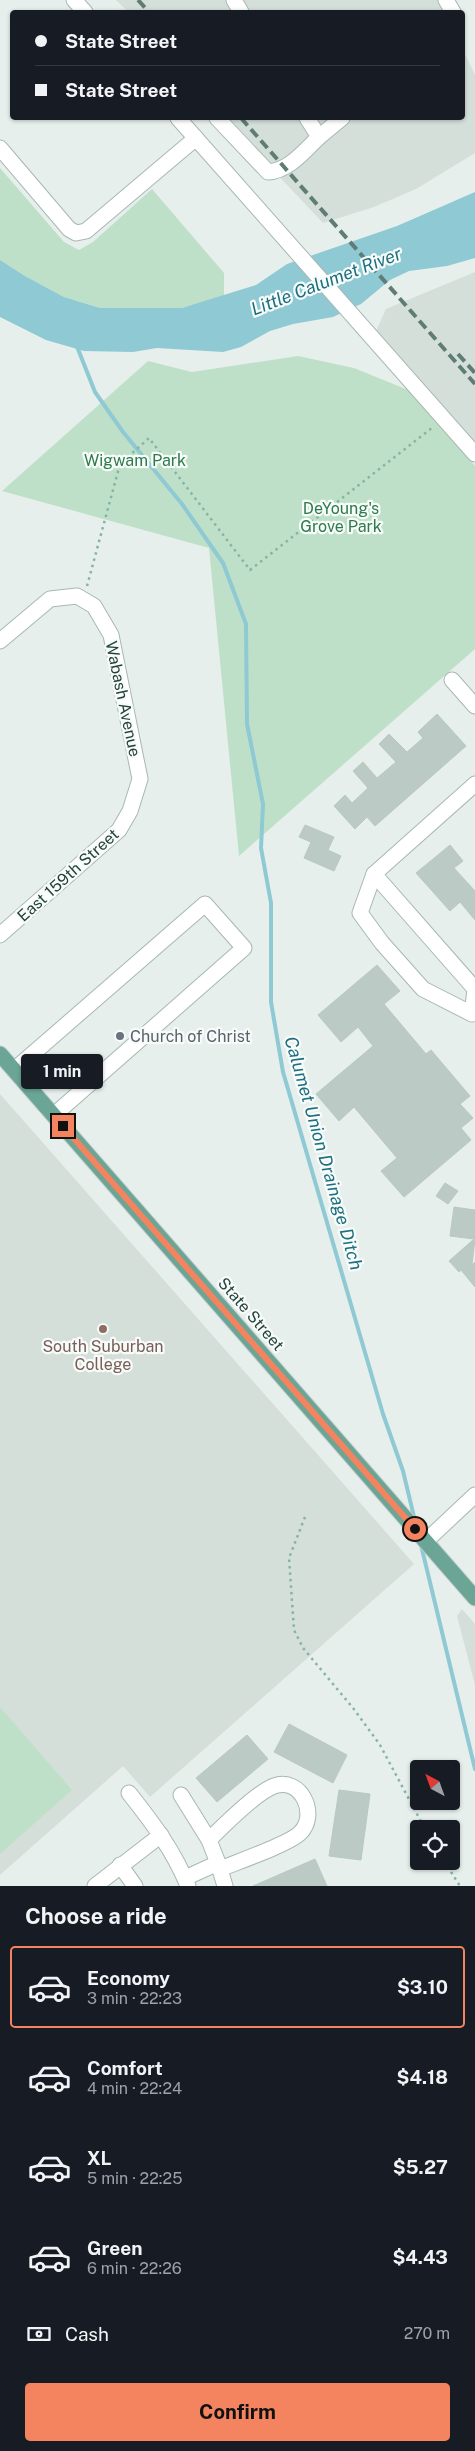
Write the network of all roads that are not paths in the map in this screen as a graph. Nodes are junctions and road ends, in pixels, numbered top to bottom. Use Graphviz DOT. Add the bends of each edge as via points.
graph roads {
  1 [pos="74,0"];
  2 [pos="83,10"];
  3 [pos="180,120"];
  4 [pos="219,120"];
  5 [pos="308,120"];
  6 [pos="340,120"];
  7 [pos="319,137"];
  8 [pos="196,138"];
  9 [pos="0,148"];
  10 [pos="475,454"];
  11 [pos="0,641"];
  12 [pos="452,680"];
  13 [pos="475,706"];
  14 [pos="475,784"];
  15 [pos="130,811"];
  16 [pos="374,874"];
  17 [pos="0,935"];
  18 [pos="475,990"];
  19 [pos="0,1054"];
  20 [pos="14,1070"];
  21 [pos="54,1115"];
  22 [pos="475,1495"];
  23 [pos="426,1541"];
  24 [pos="475,1598"];
  25 [pos="129,1792"];
  26 [pos="181,1795"];
  27 [pos="161,1835"];
  28 [pos="209,1840"];
  29 [pos="120,1865"];
  30 [pos="219,1866"];
  31 [pos="187,1882"];
  32 [pos="95,1886"];
  33 [pos="136,1886"];
  34 [pos="225,1886"];
  1 -- 2 [label="street"];
  3 -- 8 [label="street"];
  4 -- 7 [label="street" via="268,172 285,167"];
  5 -- 7 [label="street"];
  6 -- 7 [label="street"];
  8 -- 9 [label="street" via="86,231 76,233 69,229"];
  8 -- 10 [label="street"];
  11 -- 15 [label="street, Wabash Avenue" via="50,599 77,596 94,606 111,635 140,779"];
  12 -- 13 [label="street"];
  14 -- 16 [label="street"];
  15 -- 17 [label="street, East 159th Street" via="119,830"];
  16 -- 18 [label="street"];
  16 -- 18 [label="street" via="360,913 376,936 423,989 472,1014"];
  19 -- 20 [label="main road, State Street"];
  20 -- 21 [label="main road, State Street"];
  20 -- 21 [label="street" via="205,904 244,948"];
  21 -- 23 [label="main road, State Street"];
  22 -- 23 [label="street"];
  23 -- 24 [label="main road, State Street"];
  25 -- 27 [label="street"];
  26 -- 28 [label="street"];
  27 -- 29 [label="street"];
  27 -- 31 [label="street"];
  28 -- 30 [label="street"];
  28 -- 30 [label="street" via="235,1814 273,1786 292,1787 305,1800 308,1818 300,1834"];
  29 -- 32 [label="street"];
  29 -- 33 [label="street"];
  30 -- 31 [label="street"];
  30 -- 34 [label="street"];
}
